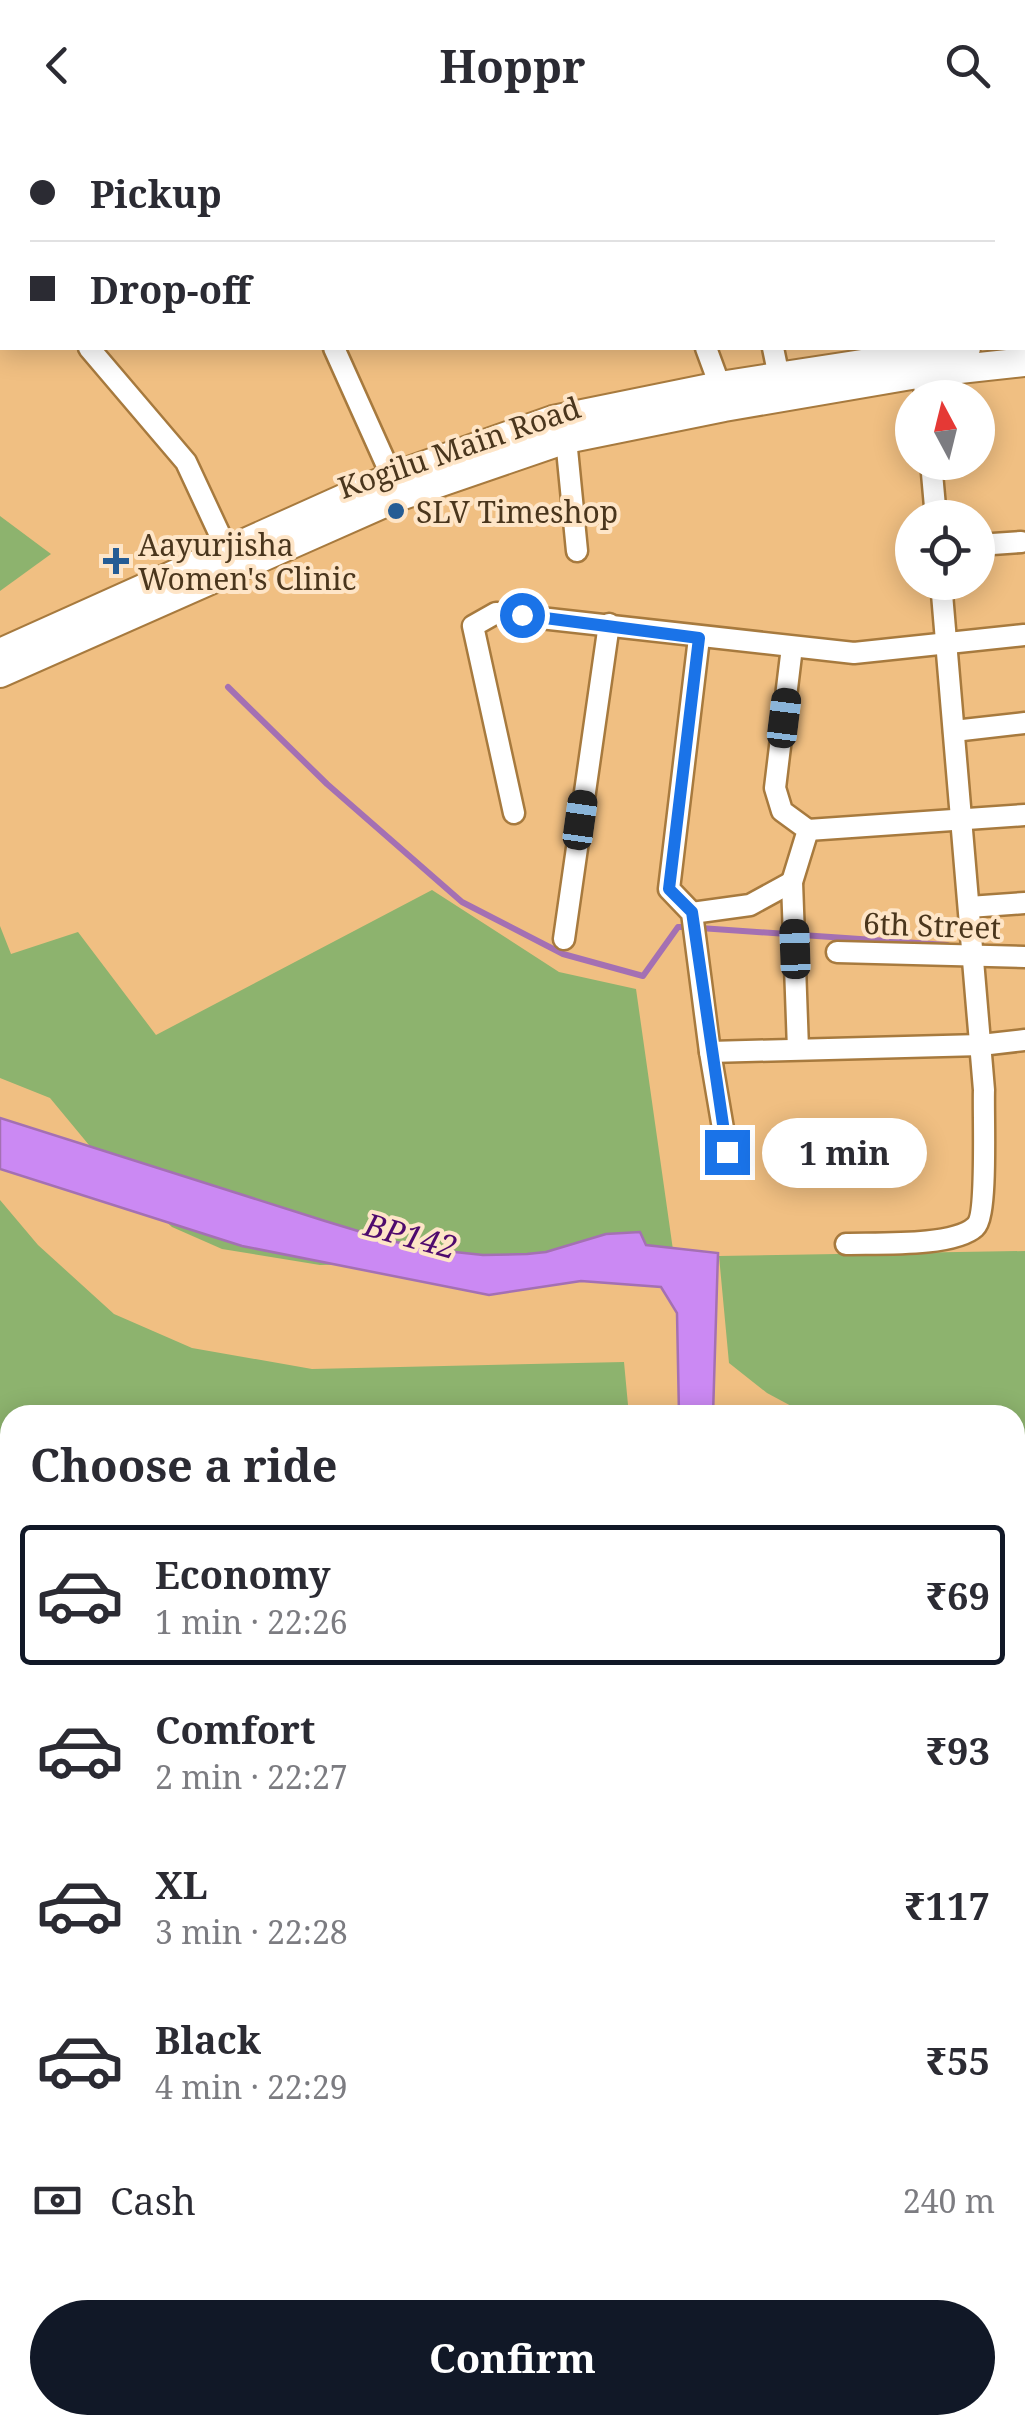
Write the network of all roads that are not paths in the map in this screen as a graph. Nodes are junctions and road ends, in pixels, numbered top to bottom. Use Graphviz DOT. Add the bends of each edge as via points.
graph roads {
  1 [pos="91,350"];
  2 [pos="335,350"];
  3 [pos="707,350"];
  4 [pos="773,350"];
  5 [pos="963,350"];
  6 [pos="842,356"];
  7 [pos="987,357"];
  8 [pos="1025,362"];
  9 [pos="924,374"];
  10 [pos="779,376"];
  11 [pos="720,386"];
  12 [pos="566,439"];
  13 [pos="392,477"];
  14 [pos="1021,542"];
  15 [pos="995,544"];
  16 [pos="259,547"];
  17 [pos="227,550"];
  18 [pos="577,552"];
  19 [pos="943,600"];
  20 [pos="609,624"];
  21 [pos="1024,635"];
  22 [pos="699,638"];
  23 [pos="947,646"];
  24 [pos="792,647"];
  25 [pos="0,653"];
  26 [pos="0,673"];
  27 [pos="1025,723"];
  28 [pos="954,731"];
  29 [pos="514,813"];
  30 [pos="1025,815"];
  31 [pos="962,820"];
  32 [pos="808,830"];
  33 [pos="792,882"];
  34 [pos="1025,903"];
  35 [pos="969,907"];
  36 [pos="692,912"];
  37 [pos="564,938"];
  38 [pos="837,952"];
  39 [pos="973,956"];
  40 [pos="1025,957"];
  41 [pos="1025,1040"];
  42 [pos="980,1045"];
  43 [pos="798,1049"];
  44 [pos="710,1052"];
  45 [pos="727,1152"];
  46 [pos="846,1244"];
  1 -- 17 [label="street" via="186,462"];
  2 -- 13 [label="street"];
  3 -- 11 [label="street"];
  4 -- 10 [label="street"];
  5 -- 9 [label="main road, Kogilu Main Road"];
  6 -- 9 [label="main road, Kogilu Main Road"];
  6 -- 10 [label="main road, Kogilu Main Road"];
  7 -- 8 [label="main road, Kogilu Main Road"];
  7 -- 9 [label="main road, Kogilu Main Road"];
  9 -- 12 [label="main road, Kogilu Main Road"];
  10 -- 11 [label="main road, Kogilu Main Road"];
  11 -- 13 [label="main road, Kogilu Main Road" via="553,420"];
  12 -- 16 [label="main road, Kogilu Main Road"];
  12 -- 18 [label="street"];
  13 -- 16 [label="main road, Kogilu Main Road"];
  14 -- 15 [label="street"];
  16 -- 17 [label="main road, Kogilu Main Road"];
  16 -- 26 [label="main road, Kogilu Main Road"];
  17 -- 25 [label="main road, Kogilu Main Road"];
  19 -- 23 [label="street"];
  20 -- 22 [label="street"];
  20 -- 29 [label="street" via="496,613 473,626"];
  20 -- 37 [label="street"];
  21 -- 23 [label="street"];
  22 -- 24 [label="street"];
  22 -- 36 [label="street" via="669,889"];
  23 -- 24 [label="street" via="854,654"];
  23 -- 28 [label="street"];
  24 -- 32 [label="street" via="775,788 782,811"];
  27 -- 28 [label="street"];
  28 -- 31 [label="street"];
  30 -- 31 [label="street"];
  31 -- 32 [label="street"];
  31 -- 35 [label="street"];
  32 -- 33 [label="street"];
  33 -- 36 [label="street" via="750,905"];
  33 -- 43 [label="street"];
  34 -- 35 [label="street"];
  35 -- 39 [label="street"];
  36 -- 44 [label="street"];
  38 -- 39 [label="street, 6th Street"];
  39 -- 40 [label="street, 6th Street"];
  39 -- 42 [label="street"];
  41 -- 42 [label="street"];
  42 -- 43 [label="street"];
  42 -- 46 [label="street" via="984,1212 977,1226 940,1239"];
  43 -- 44 [label="street"];
  44 -- 45 [label="street"];
}
